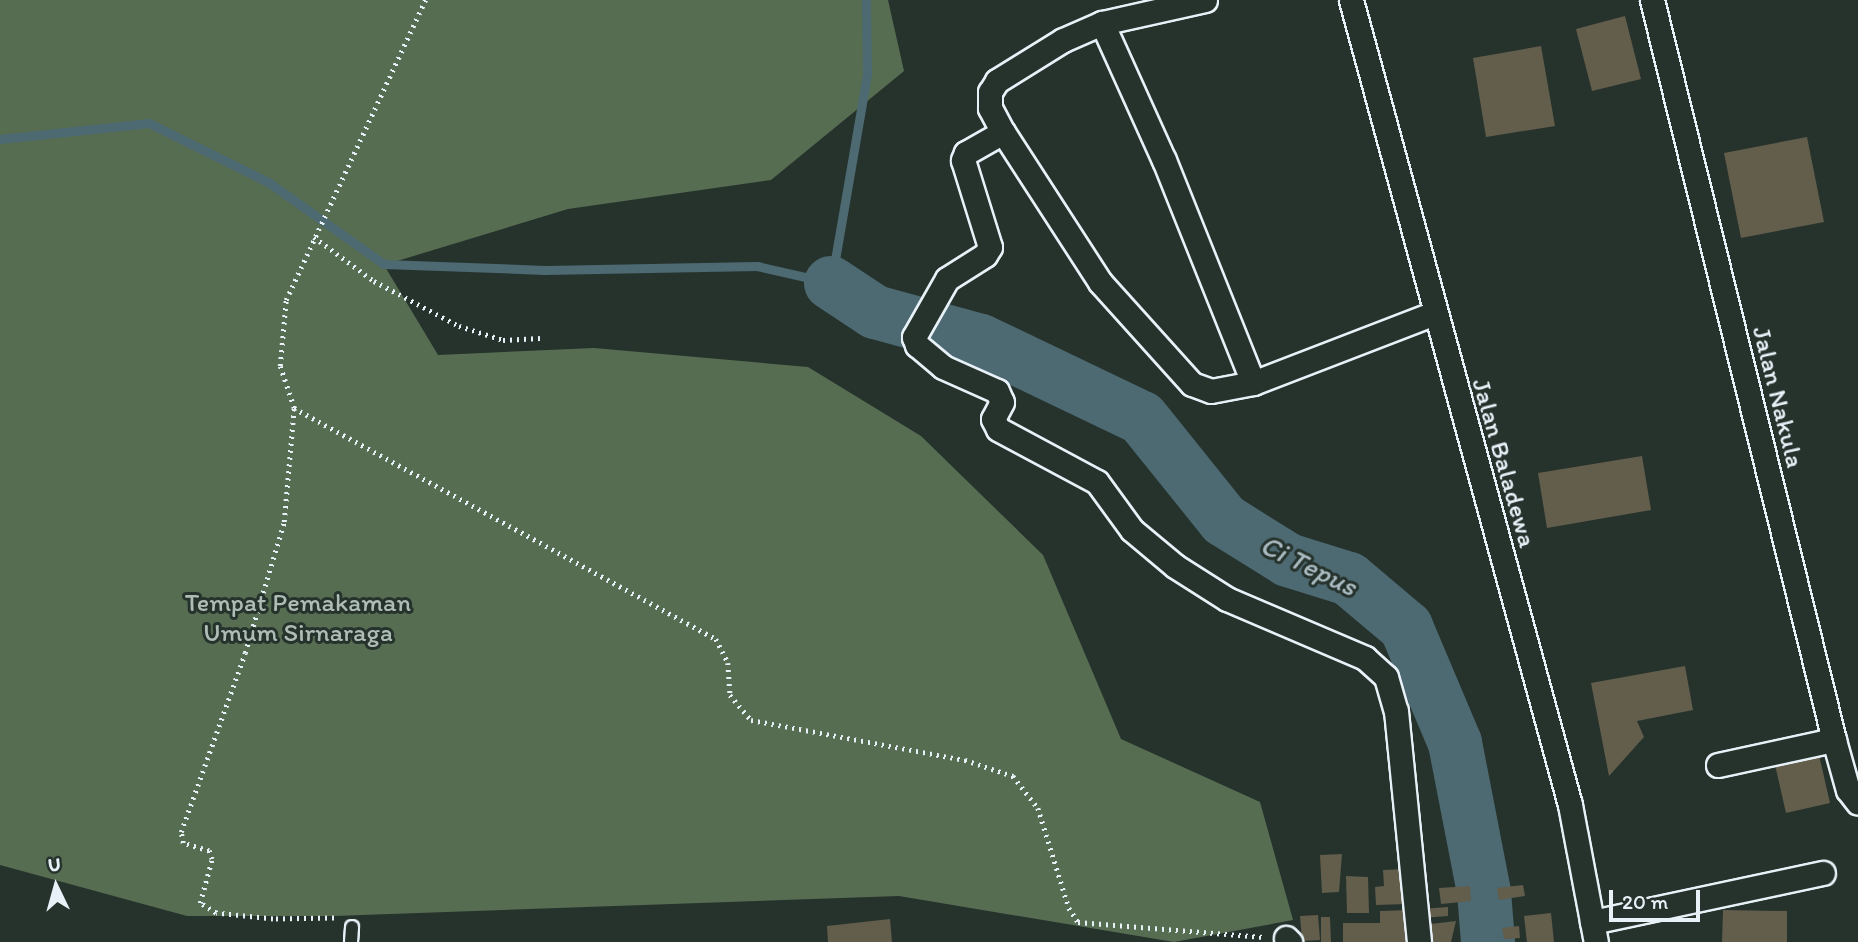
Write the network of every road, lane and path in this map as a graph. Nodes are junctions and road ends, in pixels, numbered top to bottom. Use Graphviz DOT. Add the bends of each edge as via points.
graph roads {
  1 [pos="425,0"];
  2 [pos="1205,0"];
  3 [pos="1351,0"];
  4 [pos="1652,0"];
  5 [pos="1102,23"];
  6 [pos="1003,132"];
  7 [pos="314,237"];
  8 [pos="1433,313"];
  9 [pos="540,338"];
  10 [pos="1253,383"];
  11 [pos="294,408"];
  12 [pos="1835,740"];
  13 [pos="1718,765"];
  14 [pos="1858,803"];
  15 [pos="1823,873"];
  16 [pos="352,927"];
  17 [pos="1594,932"];
  18 [pos="1288,940"];
  19 [pos="352,942"];
  20 [pos="1419,942"];
  1 -- 7 [label="path"];
  2 -- 5 [label="street"];
  3 -- 8 [label="street, Jalan Baladewa"];
  4 -- 12 [label="street, Jalan Nakula"];
  5 -- 6 [label="street" via="1038,53 996,81 989,101"];
  5 -- 10 [label="street" via="1164,160"];
  6 -- 10 [label="street" via="1100,282 1192,384 1211,391"];
  6 -- 20 [label="street" via="966,153 963,160 990,247 947,279 914,337 917,345 943,367 997,391 1002,402 993,419 998,429 1097,482 1132,530 1175,566 1227,599 1365,658 1386,677 1396,712"];
  7 -- 9 [label="path" via="374,281 459,327 503,340"];
  7 -- 11 [label="path" via="298,267 281,325 280,366"];
  8 -- 10 [label="street"];
  8 -- 17 [label="street, Jalan Baladewa" via="1570,805"];
  11 -- 16 [label="path" via="284,522 275,561 181,832 183,843 209,851 212,859 200,903 216,913 273,919 344,917"];
  11 -- 18 [label="path" via="716,639 728,663 730,695 751,720 965,760 1013,776 1038,808 1069,908 1078,922"];
  12 -- 13 [label="street"];
  12 -- 14 [label="street, Jalan Nakula" via="1848,790"];
  15 -- 17 [label="street"];
  16 -- 19 [label="lane"];
}
